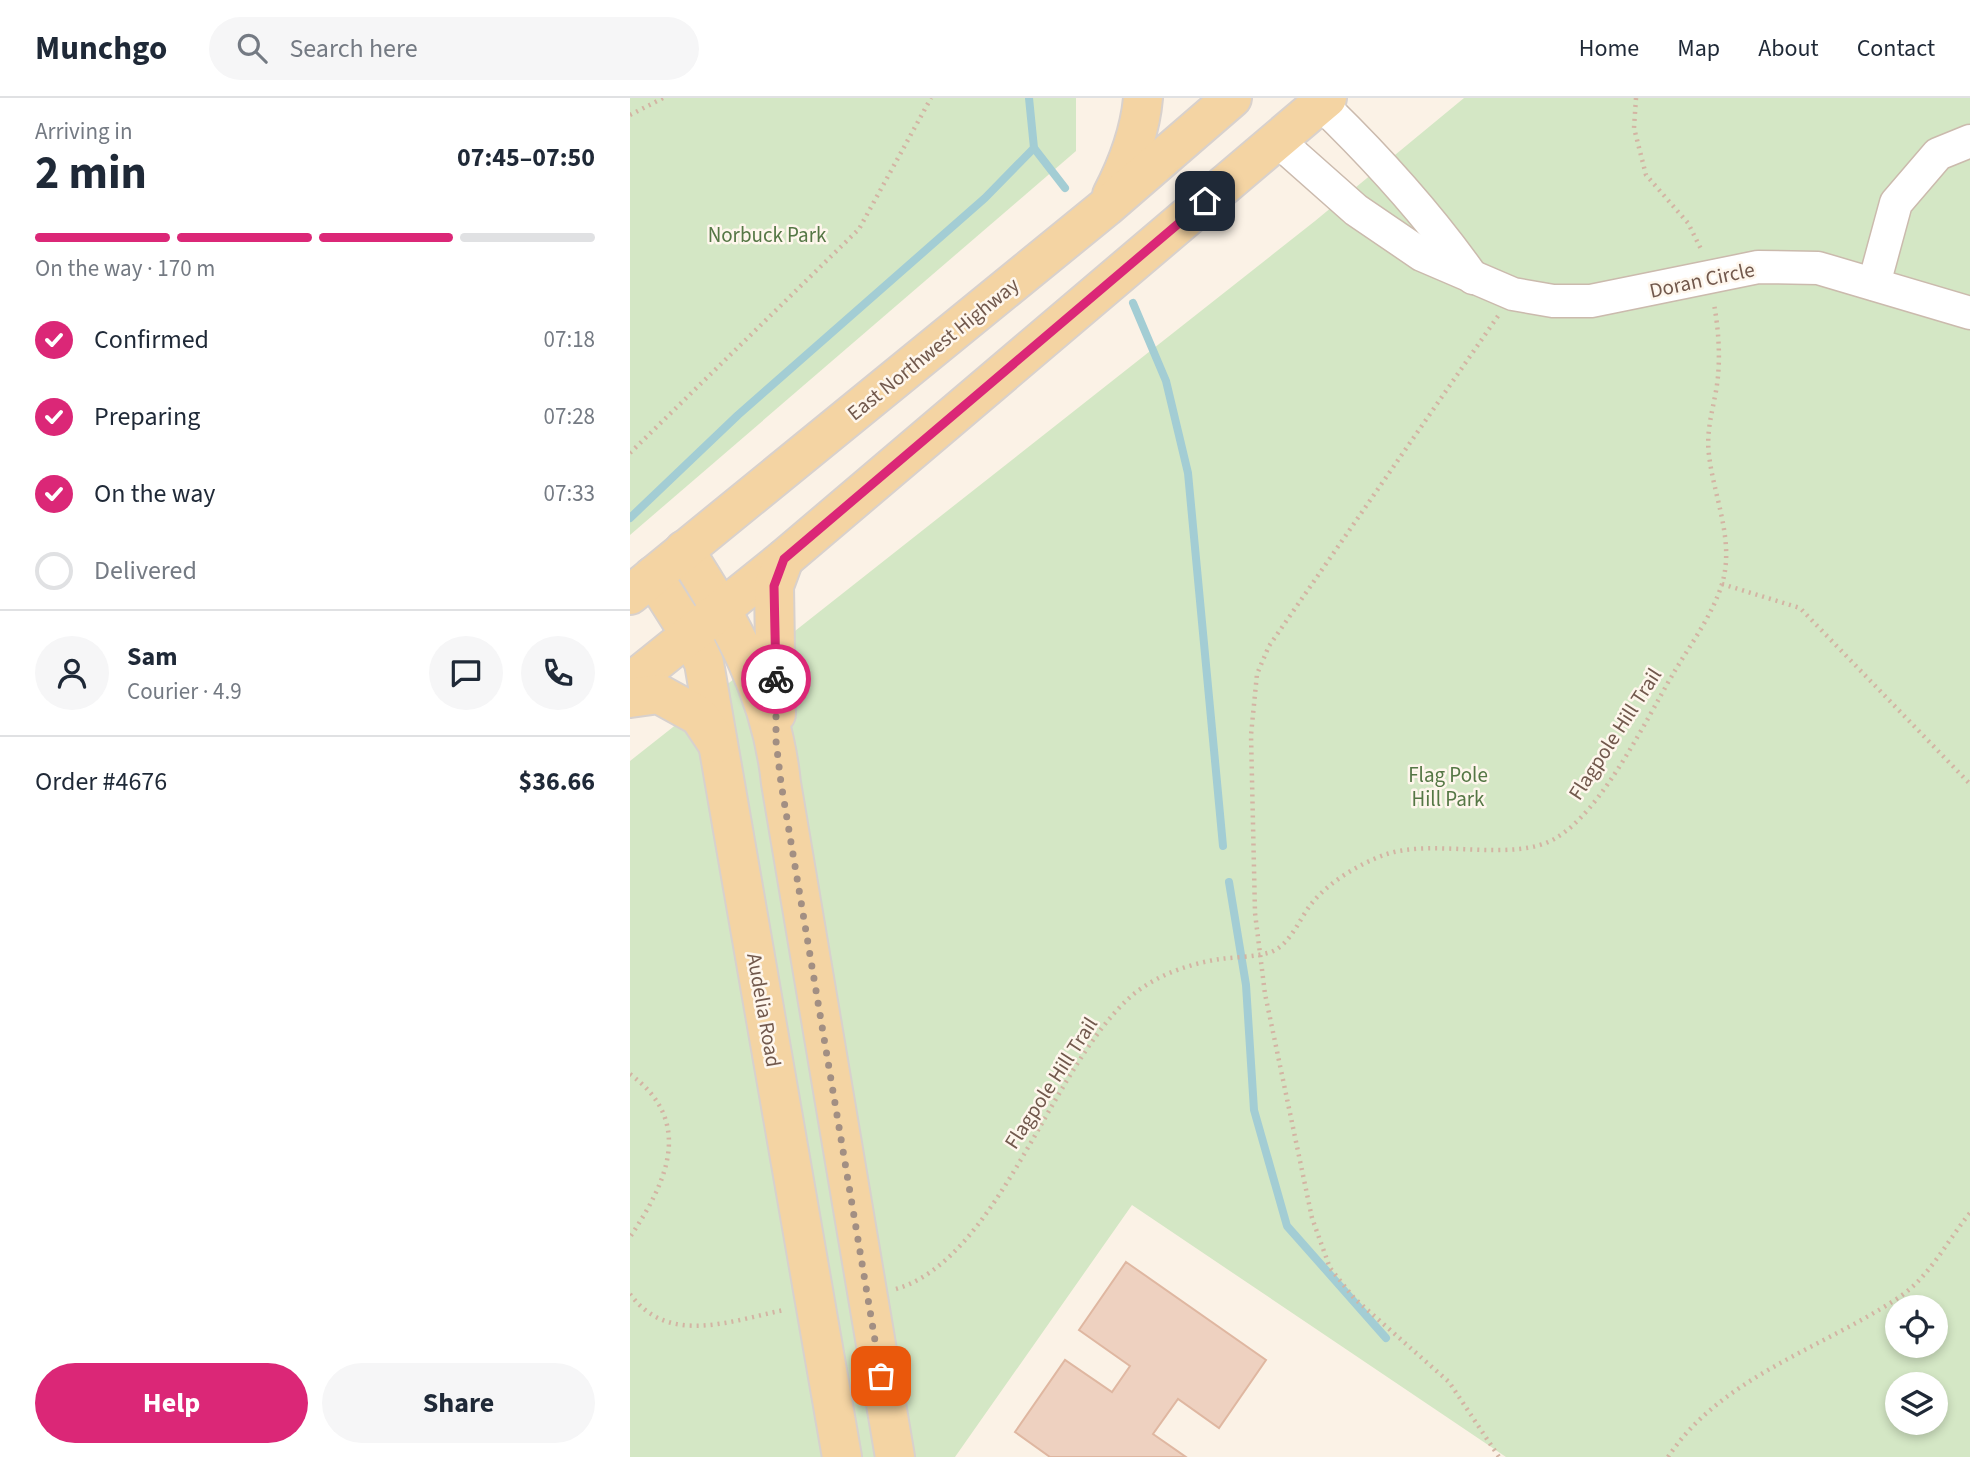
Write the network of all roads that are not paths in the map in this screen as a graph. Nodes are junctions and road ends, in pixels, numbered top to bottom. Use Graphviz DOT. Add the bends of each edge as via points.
graph roads {
  1 [pos="1143,98"];
  2 [pos="1235,98"];
  3 [pos="1321,100"];
  4 [pos="1277,140"];
  5 [pos="1970,141"];
  6 [pos="1106,207"];
  7 [pos="1474,279"];
  8 [pos="1874,284"];
  9 [pos="1970,313"];
  10 [pos="684,550"];
  11 [pos="784,559"];
  12 [pos="641,585"];
  13 [pos="723,610"];
  14 [pos="691,636"];
  15 [pos="630,683"];
  16 [pos="630,698"];
  17 [pos="776,741"];
  18 [pos="717,743"];
  19 [pos="842,1457"];
  20 [pos="895,1457"];
  1 -- 6 [label="main road" via="1141,121 1126,167"];
  2 -- 4 [label="main road"];
  2 -- 6 [label="main road, East Northwest Highway"];
  3 -- 4 [label="main road"];
  3 -- 7 [label="street" via="1439,229"];
  4 -- 7 [label="street, Doran Circle" via="1356,210 1422,255"];
  4 -- 11 [label="main road"];
  5 -- 8 [label="street" via="1938,154 1896,203"];
  6 -- 10 [label="main road, East Northwest Highway"];
  7 -- 8 [label="street, Doran Circle" via="1513,294 1553,301 1591,300 1758,267 1818,268"];
  8 -- 9 [label="street, Doran Circle"];
  10 -- 12 [label="main road, East Northwest Highway"];
  10 -- 13 [label="main road"];
  11 -- 13 [label="main road"];
  11 -- 17 [label="main road" via="774,586"];
  12 -- 14 [label="main road, Audelia Road"];
  13 -- 14 [label="main road"];
  13 -- 17 [label="main road" via="764,702"];
  14 -- 15 [label="main road"];
  14 -- 18 [label="main road, Audelia Road" via="704,663"];
  16 -- 18 [label="main road" via="659,694 699,716"];
  17 -- 20 [label="main road"];
  18 -- 19 [label="main road, Audelia Road"];
}
